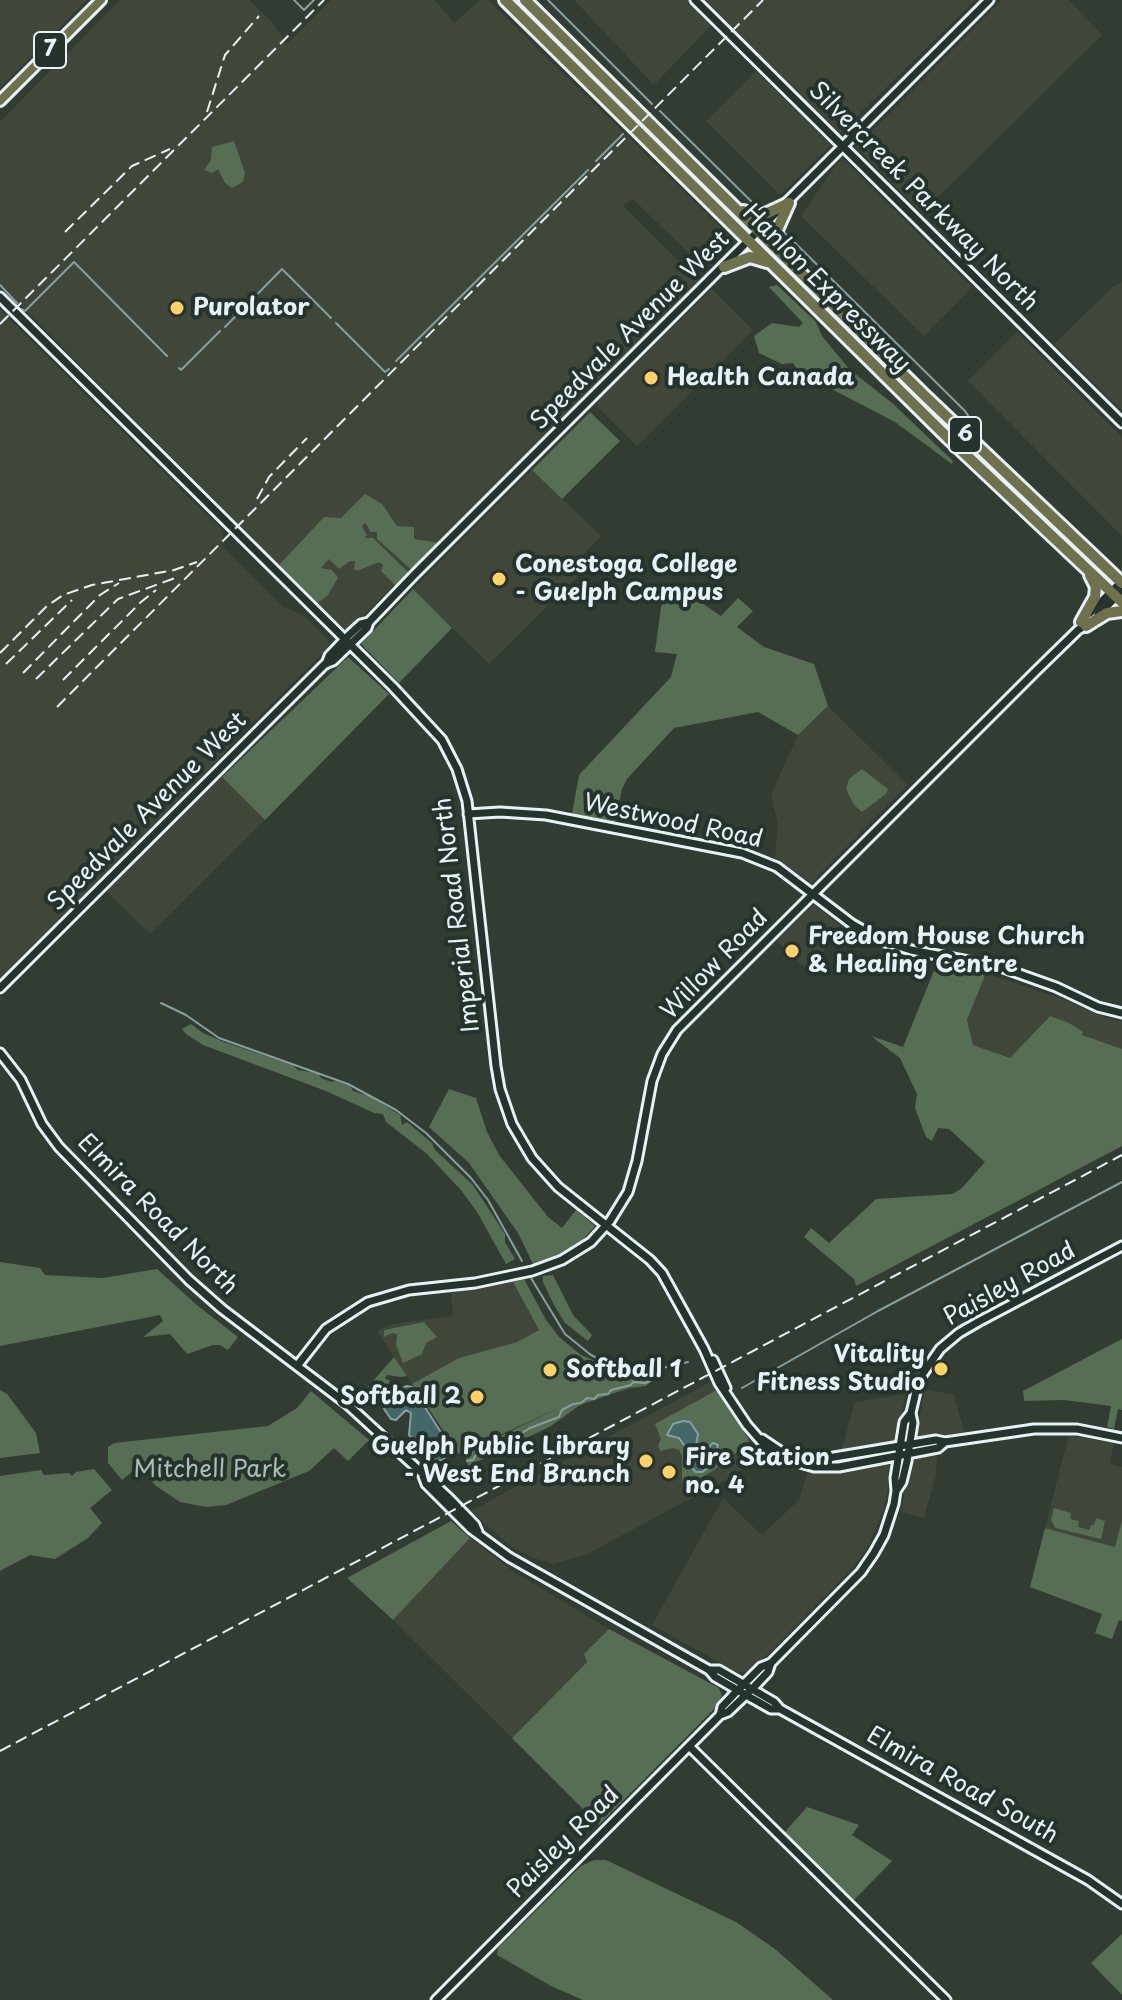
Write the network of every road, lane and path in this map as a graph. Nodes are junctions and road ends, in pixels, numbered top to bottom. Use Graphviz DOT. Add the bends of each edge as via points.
graph roads {
  1 [pos="101,0"];
  2 [pos="505,0"];
  3 [pos="525,0"];
  4 [pos="695,0"];
  5 [pos="989,0"];
  6 [pos="0,101"];
  7 [pos="843,146"];
  8 [pos="789,203"];
  9 [pos="735,206"];
  10 [pos="759,232"];
  11 [pos="749,242"];
  12 [pos="785,258"];
  13 [pos="770,263"];
  14 [pos="724,267"];
  15 [pos="0,297"];
  16 [pos="1122,423"];
  17 [pos="1089,552"];
  18 [pos="1122,568"];
  19 [pos="1088,570"];
  20 [pos="1122,582"];
  21 [pos="1118,596"];
  22 [pos="1122,611"];
  23 [pos="1081,626"];
  24 [pos="347,643"];
  25 [pos="468,814"];
  26 [pos="812,894"];
  27 [pos="0,988"];
  28 [pos="1122,1013"];
  29 [pos="0,1053"];
  30 [pos="606,1225"];
  31 [pos="1122,1246"];
  32 [pos="297,1366"];
  33 [pos="911,1413"];
  34 [pos="1122,1438"];
  35 [pos="909,1449"];
  36 [pos="899,1451"];
  37 [pos="896,1491"];
  38 [pos="478,1532"];
  39 [pos="771,1663"];
  40 [pos="741,1687"];
  41 [pos="749,1692"];
  42 [pos="720,1715"];
  43 [pos="689,1746"];
  44 [pos="1122,1904"];
  45 [pos="436,2000"];
  46 [pos="946,2000"];
  1 -- 6 [label="main road, 7"];
  2 -- 11 [label="highway, Hanlon Expressway / 6"];
  3 -- 9 [label="highway, Hanlon Expressway / 6"];
  4 -- 7 [label="main road, Silvercreek Parkway North"];
  5 -- 7 [label="main road, Speedvale Avenue West"];
  7 -- 8 [label="main road, Speedvale Avenue West"];
  7 -- 16 [label="main road, Silvercreek Parkway North"];
  8 -- 9 [label="highway" via="761,216"];
  8 -- 10 [label="main road, Speedvale Avenue West"];
  8 -- 12 [label="highway" via="776,232"];
  9 -- 10 [label="highway, Hanlon Expressway / 6"];
  10 -- 11 [label="main road, Speedvale Avenue West"];
  10 -- 12 [label="highway, Hanlon Expressway / 6"];
  11 -- 13 [label="highway, Hanlon Expressway / 6"];
  11 -- 14 [label="main road, Speedvale Avenue West"];
  12 -- 17 [label="highway, Hanlon Expressway / 6"];
  13 -- 14 [label="highway" via="750,257"];
  13 -- 19 [label="highway, Hanlon Expressway / 6"];
  14 -- 24 [label="main road, Speedvale Avenue West"];
  15 -- 24 [label="main road, Imperial Road North"];
  17 -- 18 [label="highway"];
  17 -- 20 [label="highway, Hanlon Expressway / 6"];
  19 -- 21 [label="highway, Hanlon Expressway / 6"];
  19 -- 23 [label="highway" via="1096,592"];
  20 -- 21 [label="main road, Willow Road"];
  21 -- 23 [label="main road, Willow Road"];
  22 -- 23 [label="highway"];
  23 -- 26 [label="main road, Willow Road"];
  24 -- 25 [label="main road, Imperial Road North" via="442,740 463,784"];
  24 -- 27 [label="main road, Speedvale Avenue West"];
  25 -- 26 [label="main road, Westwood Road" via="546,815 742,853 777,867"];
  25 -- 30 [label="main road, Imperial Road North" via="496,1066 505,1105 544,1173"];
  26 -- 28 [label="main road, Westwood Road" via="882,941 1000,967"];
  26 -- 30 [label="main road, Willow Road" via="687,1018 666,1049 649,1090 634,1177"];
  29 -- 32 [label="main road, Elmira Road North" via="42,1124 74,1164 199,1290"];
  30 -- 32 [label="main road, Willow Road" via="579,1250 542,1268 368,1302 326,1329"];
  30 -- 36 [label="main road, Imperial Road North" via="662,1273 719,1383 760,1439 783,1453 816,1460"];
  31 -- 33 [label="main road, Paisley Road" via="950,1340 922,1375"];
  32 -- 38 [label="main road, Elmira Road North" via="347,1404"];
  33 -- 35 [label="main road, Paisley Road"];
  33 -- 36 [label="main road, Paisley Road"];
  34 -- 35 [label="main road" via="1056,1428"];
  35 -- 36 [label="main road"];
  35 -- 37 [label="main road, Paisley Road"];
  36 -- 37 [label="main road, Paisley Road"];
  37 -- 39 [label="main road, Paisley Road" via="884,1535 861,1572"];
  38 -- 40 [label="main road, Elmira Road South" via="509,1557 709,1670 719,1670"];
  39 -- 40 [label="main road, Paisley Road"];
  39 -- 41 [label="main road, Paisley Road"];
  40 -- 41 [label="main road, Elmira Road South"];
  40 -- 42 [label="main road, Paisley Road"];
  41 -- 42 [label="main road, Paisley Road"];
  41 -- 44 [label="main road, Elmira Road South" via="771,1709 780,1709 1051,1858"];
  42 -- 43 [label="main road, Paisley Road"];
  43 -- 45 [label="main road, Paisley Road"];
  43 -- 46 [label="main road"];
}
